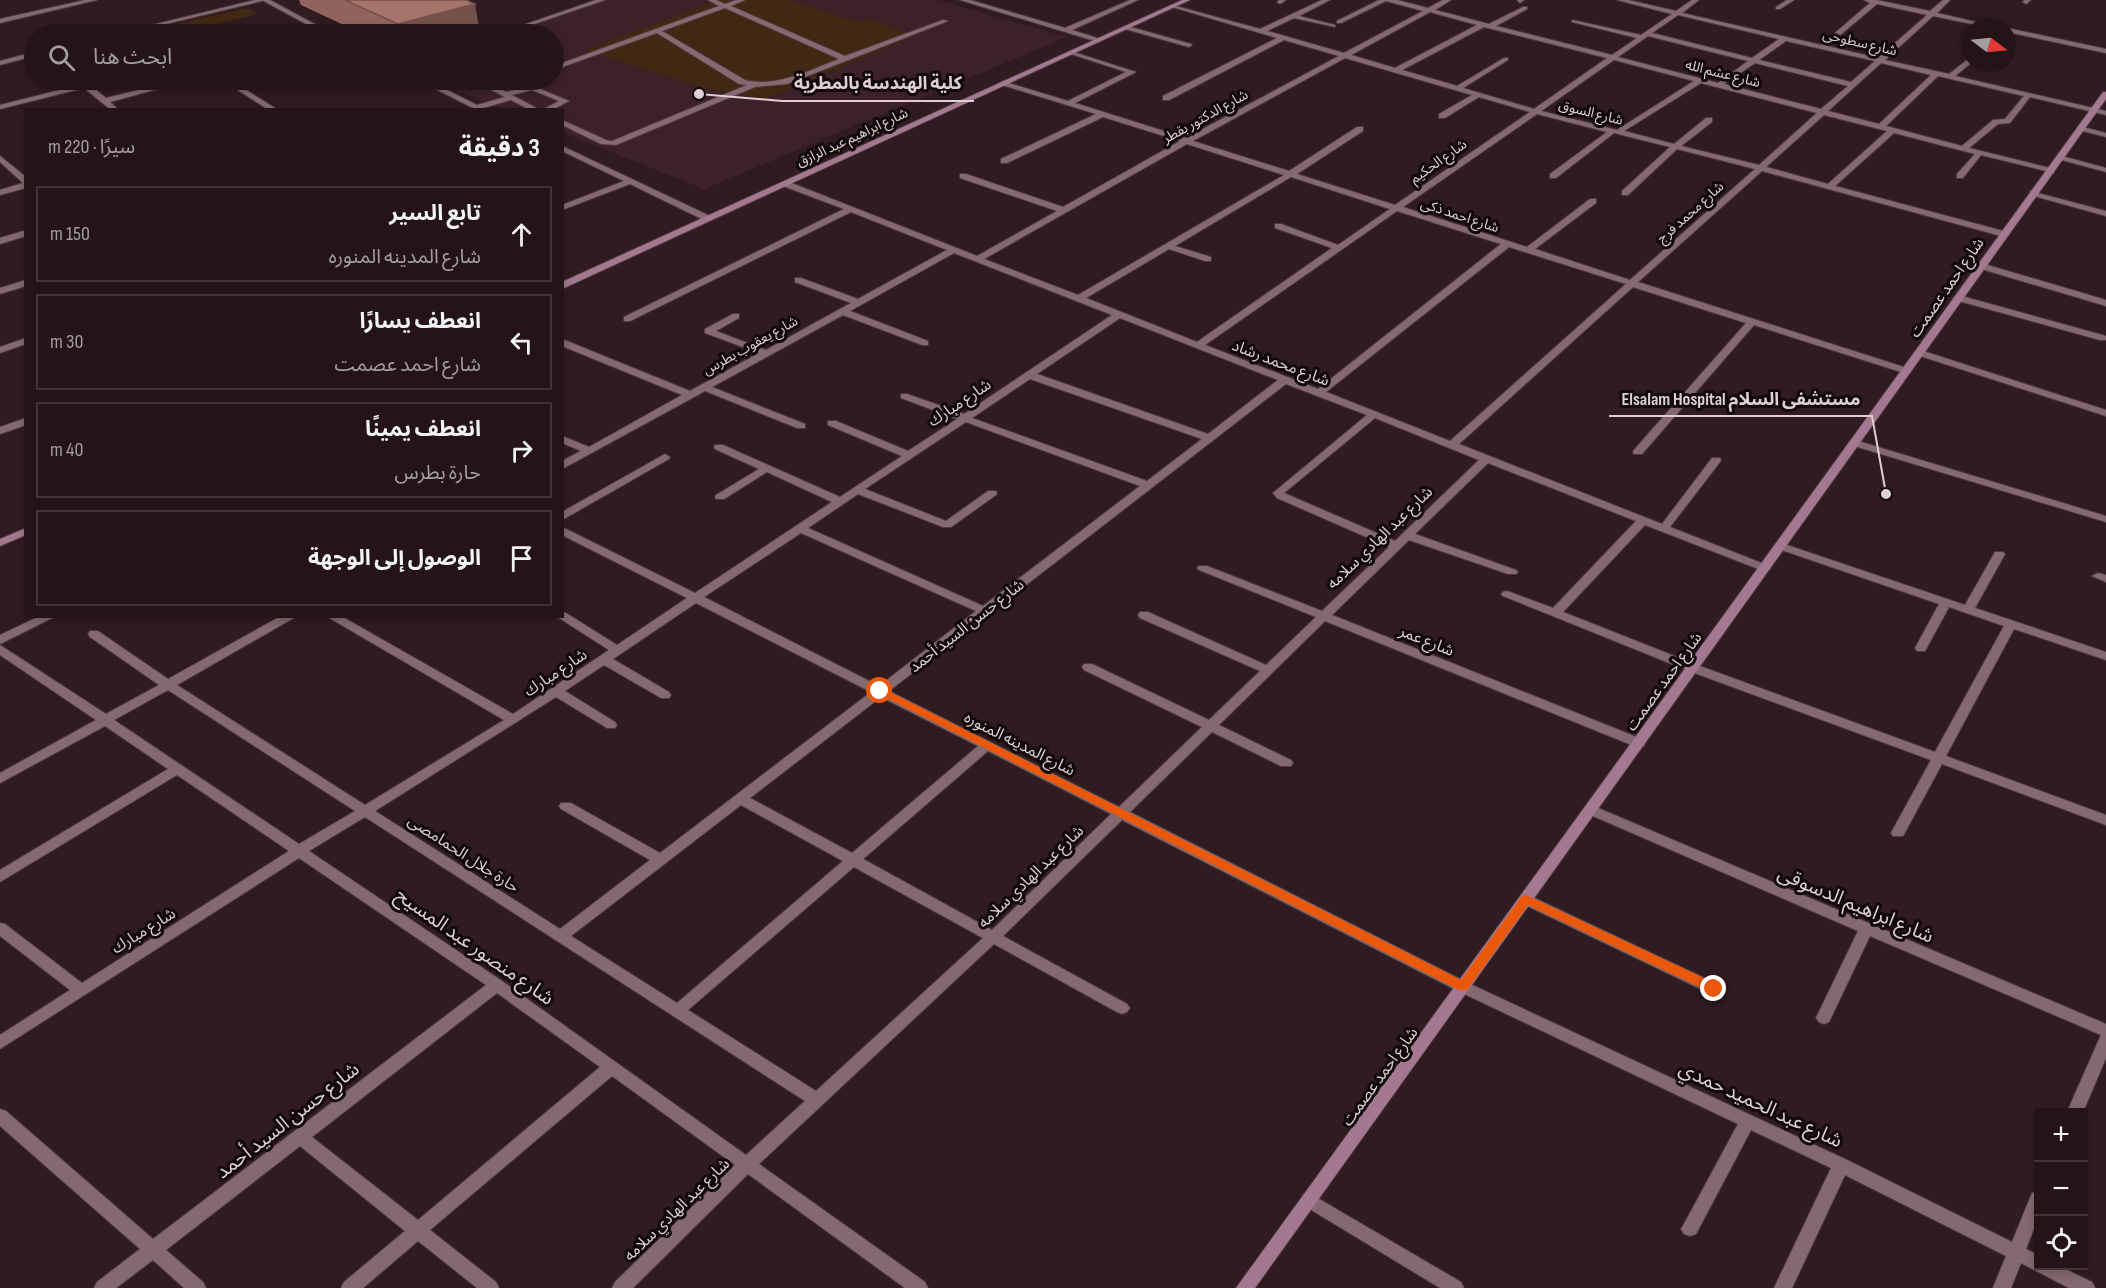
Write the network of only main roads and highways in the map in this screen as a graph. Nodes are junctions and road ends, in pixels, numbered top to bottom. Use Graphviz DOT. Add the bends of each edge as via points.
graph roads {
  1 [pos="1187,0"];
  2 [pos="2106,94"];
  3 [pos="2100,112"];
  4 [pos="564,285"];
  5 [pos="24,532"];
  6 [pos="0,543"];
  7 [pos="1245,1288"];
  1 -- 4 [label="main road, شارع ابراهيم عبد الرازق"];
  2 -- 3 [label="main road, شارع احمد عصمت"];
  3 -- 7 [label="main road, شارع احمد عصمت" via="2082,128 2033,193"];
  5 -- 6 [label="main road"];
}
